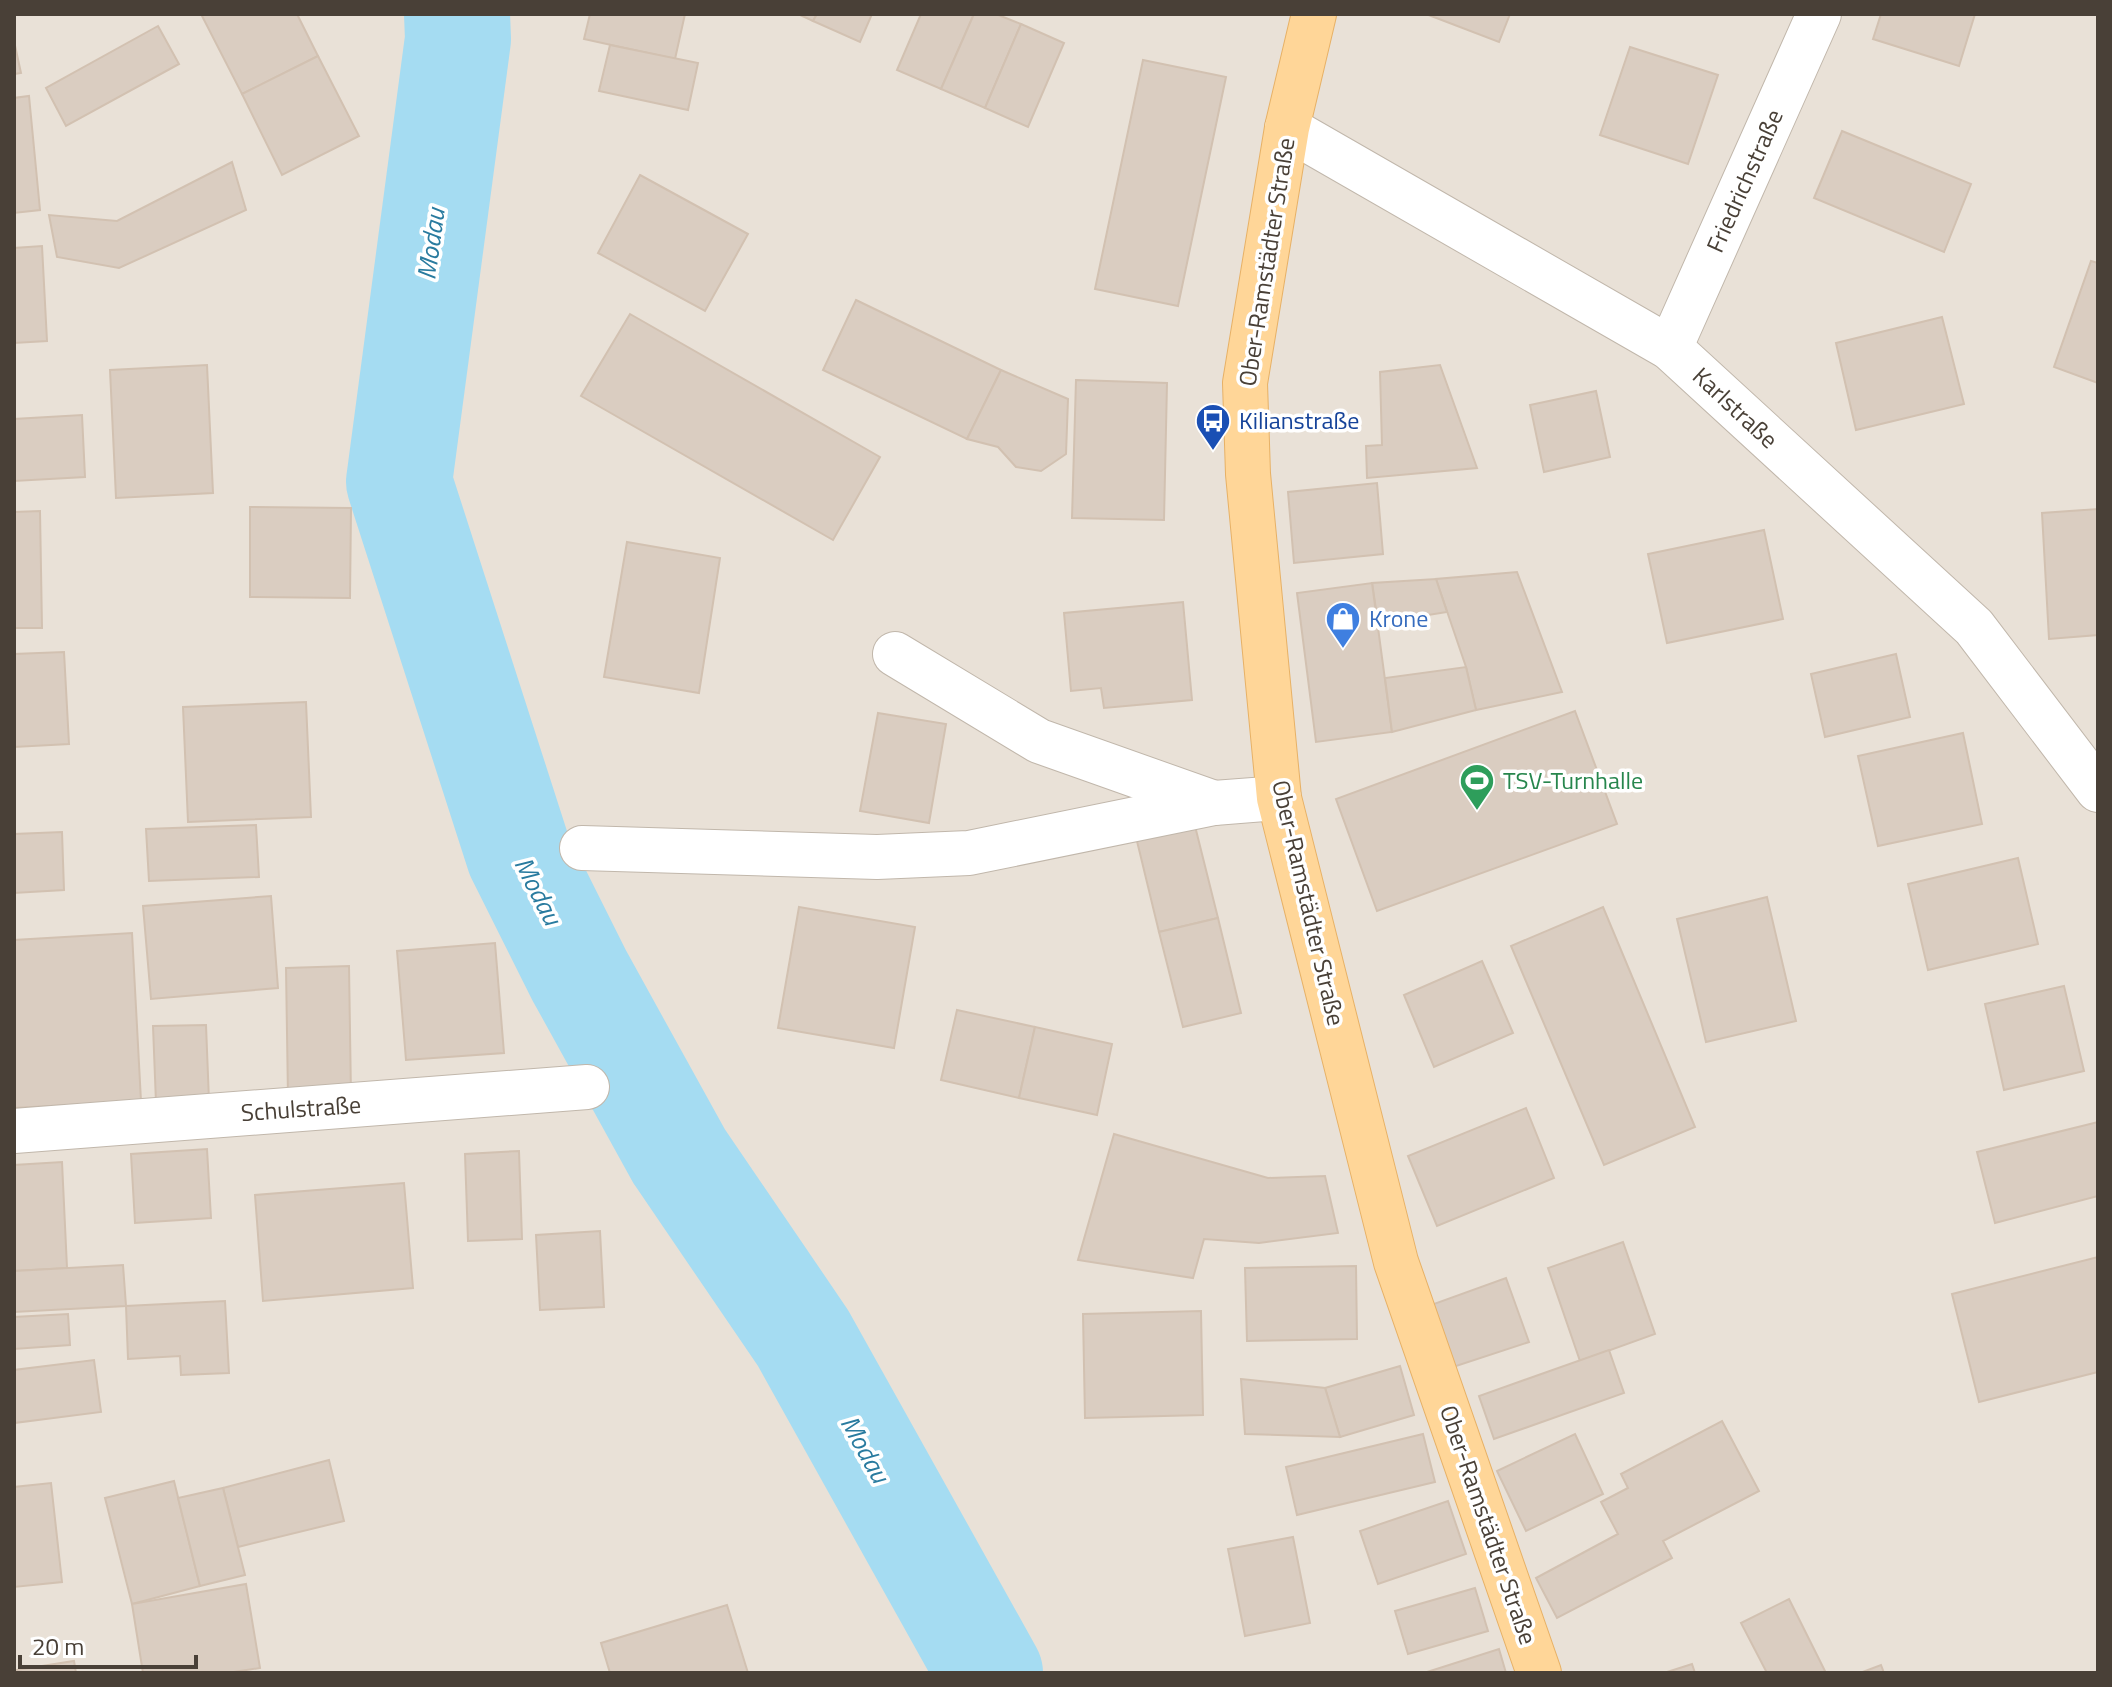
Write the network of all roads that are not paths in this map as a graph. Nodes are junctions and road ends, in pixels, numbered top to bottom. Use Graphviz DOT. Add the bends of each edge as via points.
graph roads {
  1 [pos="1314,14"];
  2 [pos="1819,14"];
  3 [pos="1287,128"];
  4 [pos="1670,348"];
  5 [pos="895,654"];
  6 [pos="2098,790"];
  7 [pos="1279,798"];
  8 [pos="1214,803"];
  9 [pos="582,848"];
  10 [pos="587,1087"];
  11 [pos="14,1131"];
  12 [pos="1539,1673"];
  1 -- 3 [label="main road, Ober-Ramstädter Straße"];
  2 -- 4 [label="street, Friedrichstraße"];
  3 -- 4 [label="street, Karlstraße"];
  3 -- 7 [label="main road, Ober-Ramstädter Straße" via="1245,383 1248,474"];
  4 -- 6 [label="street, Karlstraße" via="1974,627"];
  5 -- 8 [label="street" via="1039,741"];
  7 -- 8 [label="street"];
  7 -- 12 [label="main road, Ober-Ramstädter Straße" via="1396,1262"];
  8 -- 9 [label="street" via="969,853 877,857"];
  10 -- 11 [label="street, Schulstraße"];
}
